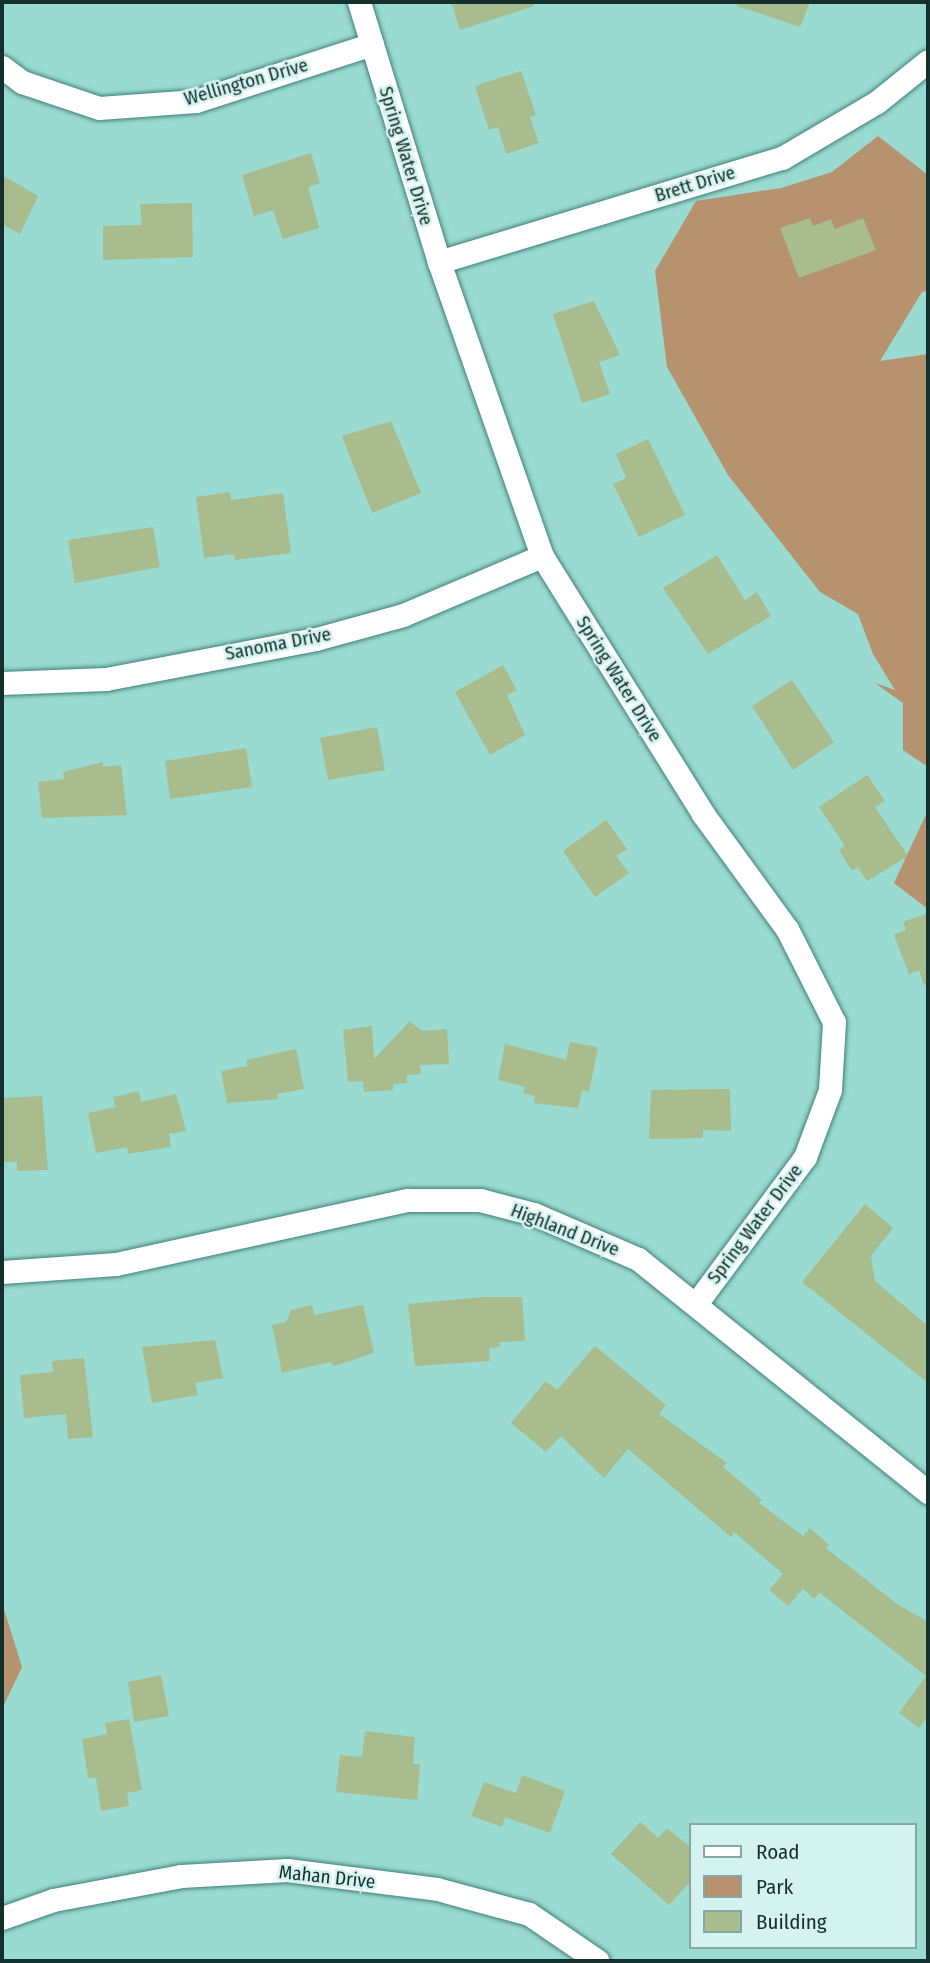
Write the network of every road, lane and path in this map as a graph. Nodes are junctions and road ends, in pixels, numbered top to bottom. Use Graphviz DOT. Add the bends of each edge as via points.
graph roads {
  1 [pos="359,2"];
  2 [pos="372,44"];
  3 [pos="928,61"];
  4 [pos="2,67"];
  5 [pos="439,262"];
  6 [pos="542,556"];
  7 [pos="2,683"];
  8 [pos="2,1272"];
  9 [pos="696,1304"];
  10 [pos="928,1492"];
  11 [pos="2,1918"];
  12 [pos="598,1961"];
  1 -- 2 [label="street, Spring Water Drive"];
  2 -- 4 [label="street, Wellington Drive" via="196,101 99,108 22,82"];
  2 -- 5 [label="street, Spring Water Drive"];
  3 -- 5 [label="street, Brett Drive" via="877,102 782,158"];
  5 -- 6 [label="street, Spring Water Drive"];
  6 -- 7 [label="street, Sanoma Drive" via="404,615 316,639 106,679"];
  6 -- 9 [label="street, Spring Water Drive" via="703,814 787,929 834,1022 830,1090 805,1157"];
  8 -- 9 [label="street, Highland Drive" via="116,1264 408,1200 480,1200 534,1214 638,1259"];
  9 -- 10 [label="street, Highland Drive"];
  11 -- 12 [label="street, Mahan Drive" via="53,1900 181,1876 287,1870 437,1889 529,1914"];
}
